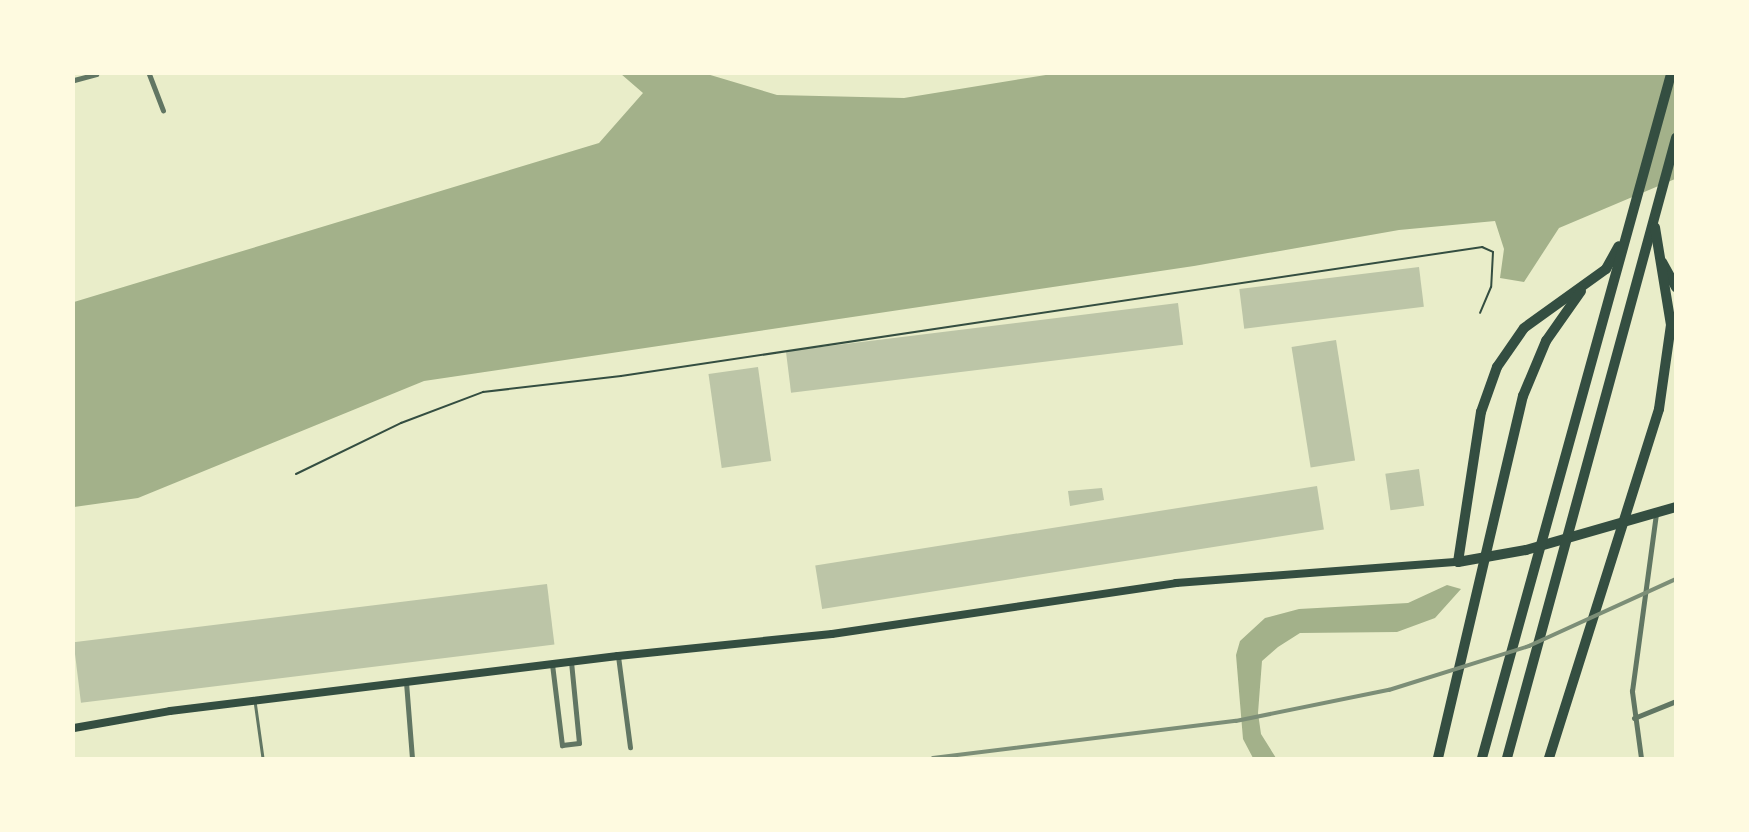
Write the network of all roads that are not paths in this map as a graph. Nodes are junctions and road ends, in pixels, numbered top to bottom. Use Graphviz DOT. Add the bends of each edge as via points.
graph roads {
  1 [pos="93,74"];
  2 [pos="149,74"];
  3 [pos="1671,74"];
  4 [pos="74,80"];
  5 [pos="163,110"];
  6 [pos="1675,138"];
  7 [pos="1675,147"];
  8 [pos="1660,257"];
  9 [pos="1585,286"];
  10 [pos="1675,287"];
  11 [pos="1675,507"];
  12 [pos="1656,514"];
  13 [pos="1458,562"];
  14 [pos="618,656"];
  15 [pos="571,662"];
  16 [pos="552,664"];
  17 [pos="405,682"];
  18 [pos="255,701"];
  19 [pos="1675,701"];
  20 [pos="1634,718"];
  21 [pos="74,728"];
  22 [pos="630,747"];
  23 [pos="262,758"];
  24 [pos="412,758"];
  25 [pos="1438,758"];
  26 [pos="1482,758"];
  27 [pos="1507,758"];
  28 [pos="1549,758"];
  29 [pos="1641,758"];
  1 -- 4 [label="street"];
  2 -- 5 [label="street"];
  3 -- 9 [label="highway" via="1632,216 1606,268"];
  3 -- 26 [label="highway"];
  6 -- 27 [label="highway"];
  7 -- 8 [label="highway" via="1655,222"];
  8 -- 10 [label="highway"];
  8 -- 28 [label="highway" via="1671,339 1659,409"];
  9 -- 13 [label="highway" via="1524,328 1497,367 1475,440"];
  9 -- 25 [label="highway" via="1546,341 1530,375"];
  11 -- 12 [label="highway"];
  12 -- 13 [label="highway" via="1526,550"];
  12 -- 20 [label="street" via="1635,664"];
  13 -- 14 [label="main road" via="1176,583 832,634"];
  14 -- 15 [label="main road"];
  14 -- 22 [label="street"];
  15 -- 16 [label="main road"];
  15 -- 16 [label="street" via="579,743 562,745"];
  16 -- 17 [label="main road"];
  17 -- 18 [label="main road"];
  17 -- 24 [label="street"];
  18 -- 21 [label="main road"];
  18 -- 23 [label="lane"];
  19 -- 20 [label="street"];
  20 -- 29 [label="street"];
}
